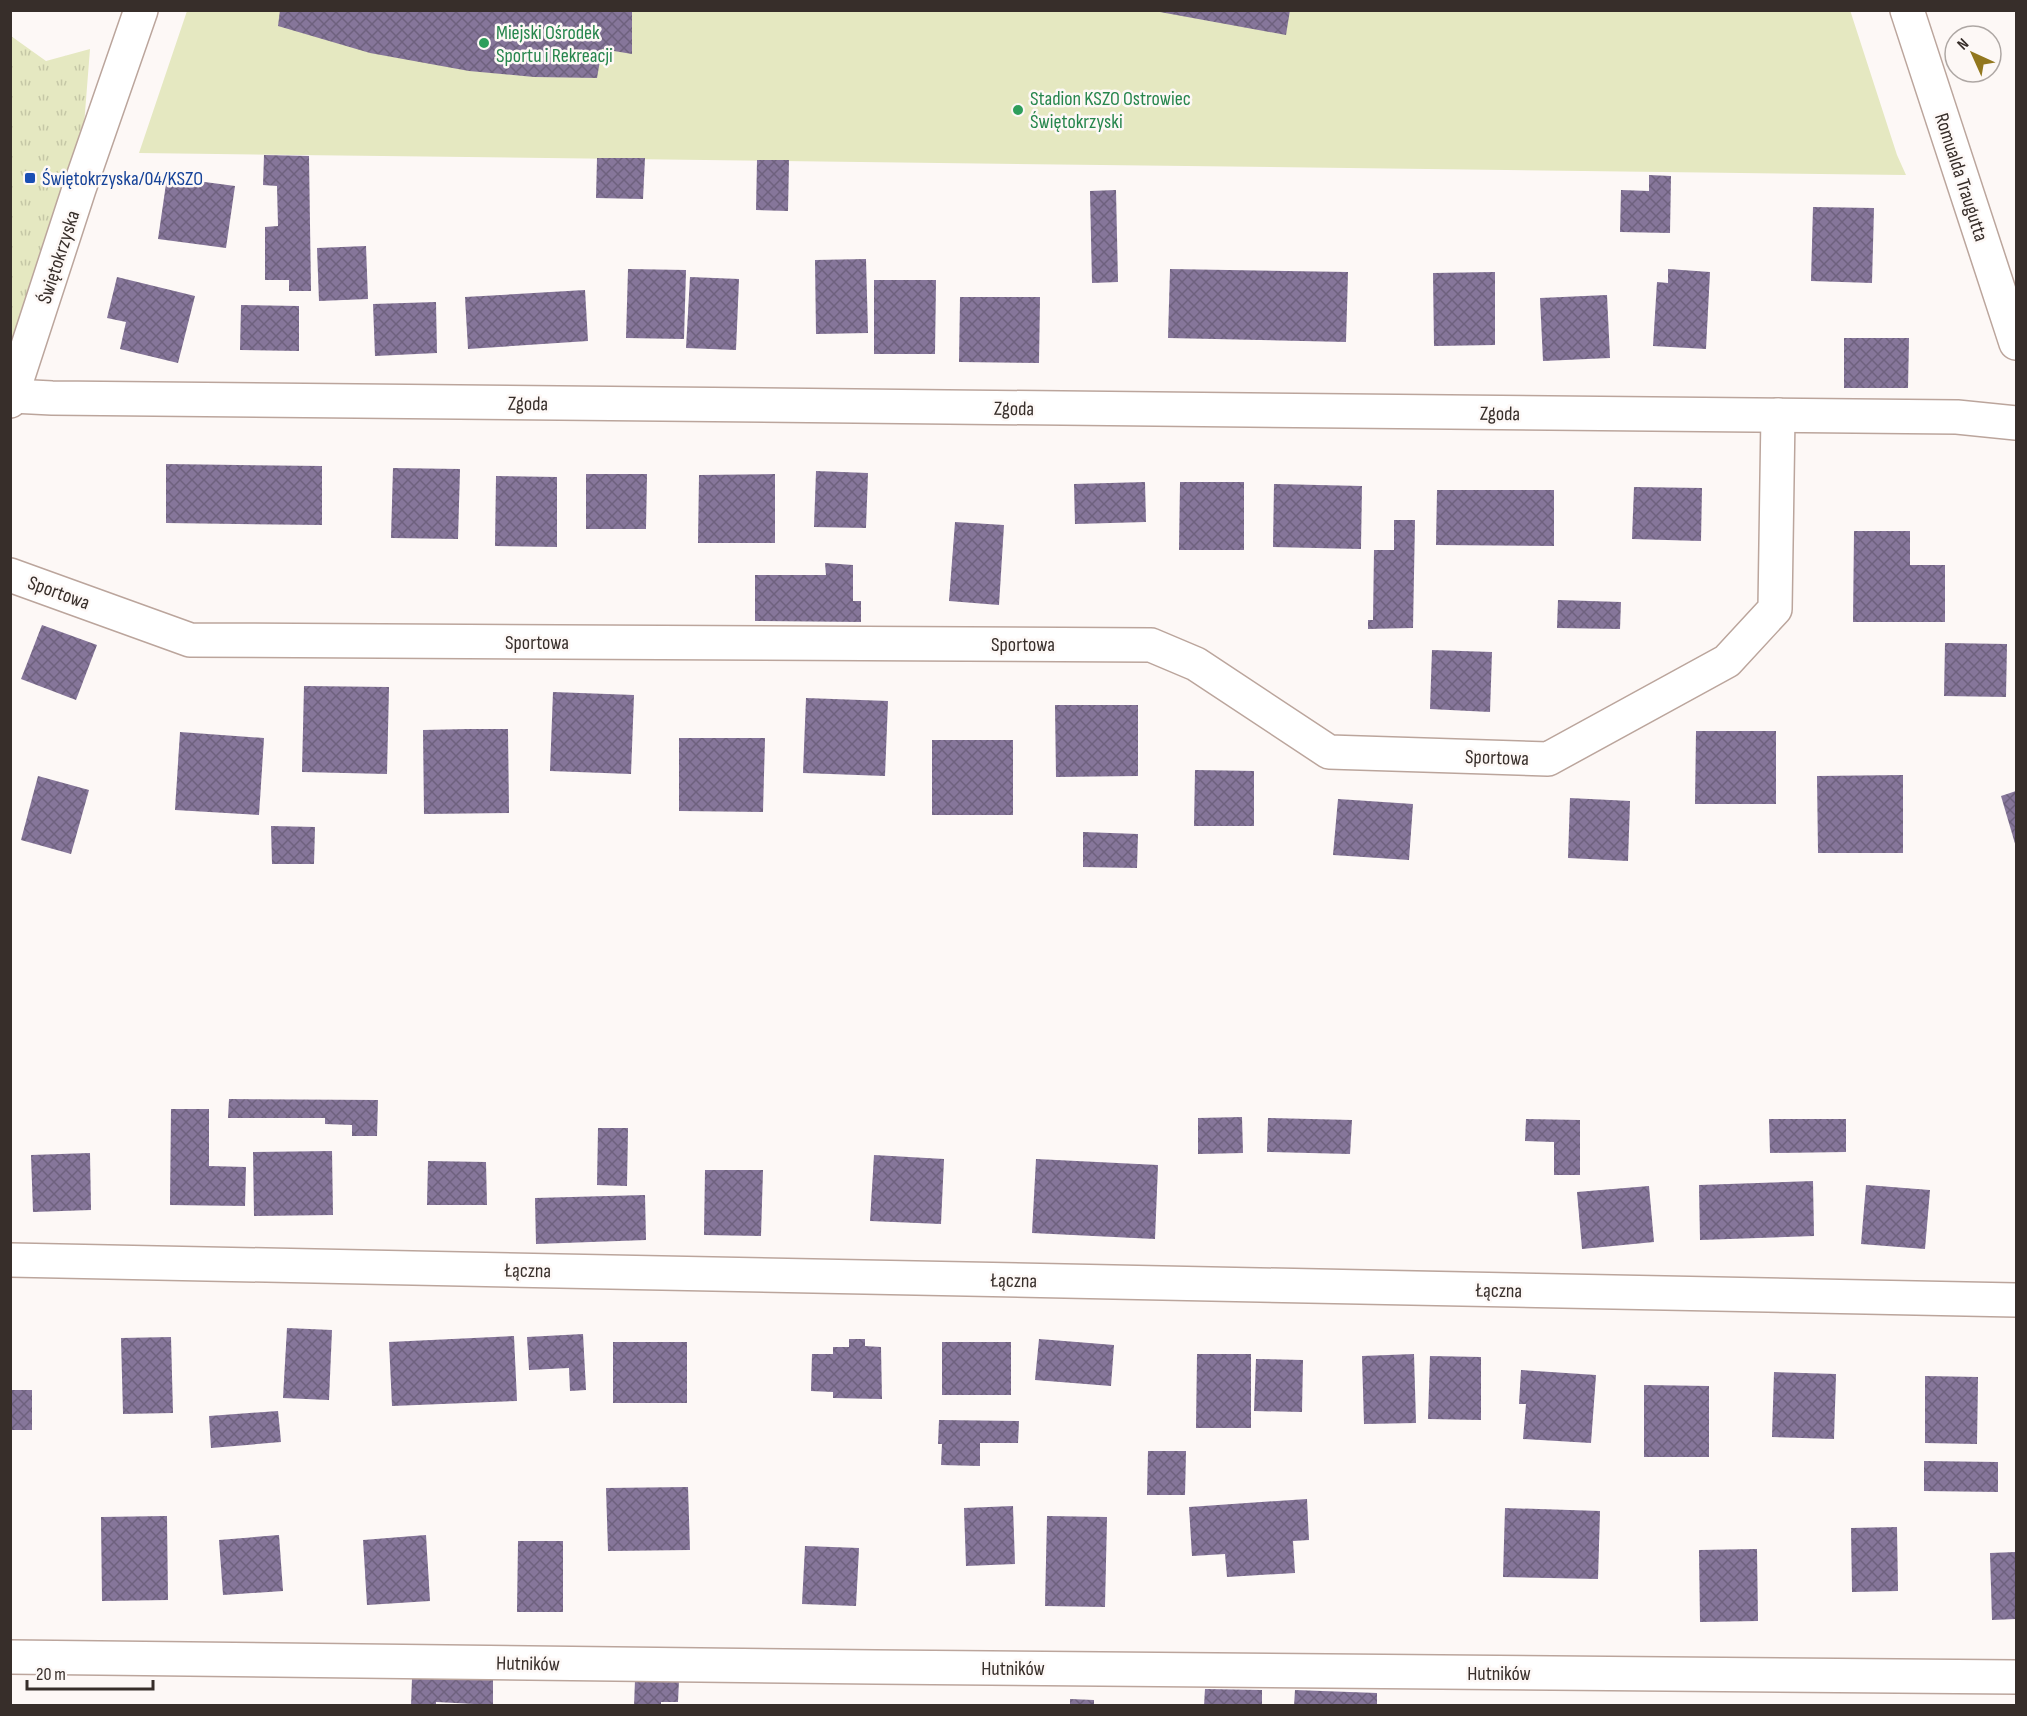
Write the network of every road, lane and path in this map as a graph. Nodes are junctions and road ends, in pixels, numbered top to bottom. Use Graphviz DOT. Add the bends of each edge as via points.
graph roads {
  1 [pos="141,10"];
  2 [pos="1907,10"];
  3 [pos="2016,343"];
  4 [pos="11,398"];
  5 [pos="1778,416"];
  6 [pos="2016,423"];
  7 [pos="10,575"];
  8 [pos="10,1260"];
  9 [pos="2016,1300"];
  10 [pos="10,1657"];
  11 [pos="2016,1677"];
  1 -- 4 [label="street, Świętokrzyska"];
  2 -- 3 [label="street, Romualda Traugutta"];
  4 -- 5 [label="street, Zgoda"];
  5 -- 6 [label="street, Zgoda" via="1957,417"];
  5 -- 7 [label="street, Sportowa" via="1775,609 1728,661 1548,759 1329,752 1196,664 1151,645 190,640"];
  8 -- 9 [label="street, Łączna"];
  10 -- 11 [label="street, Hutników"];
}
